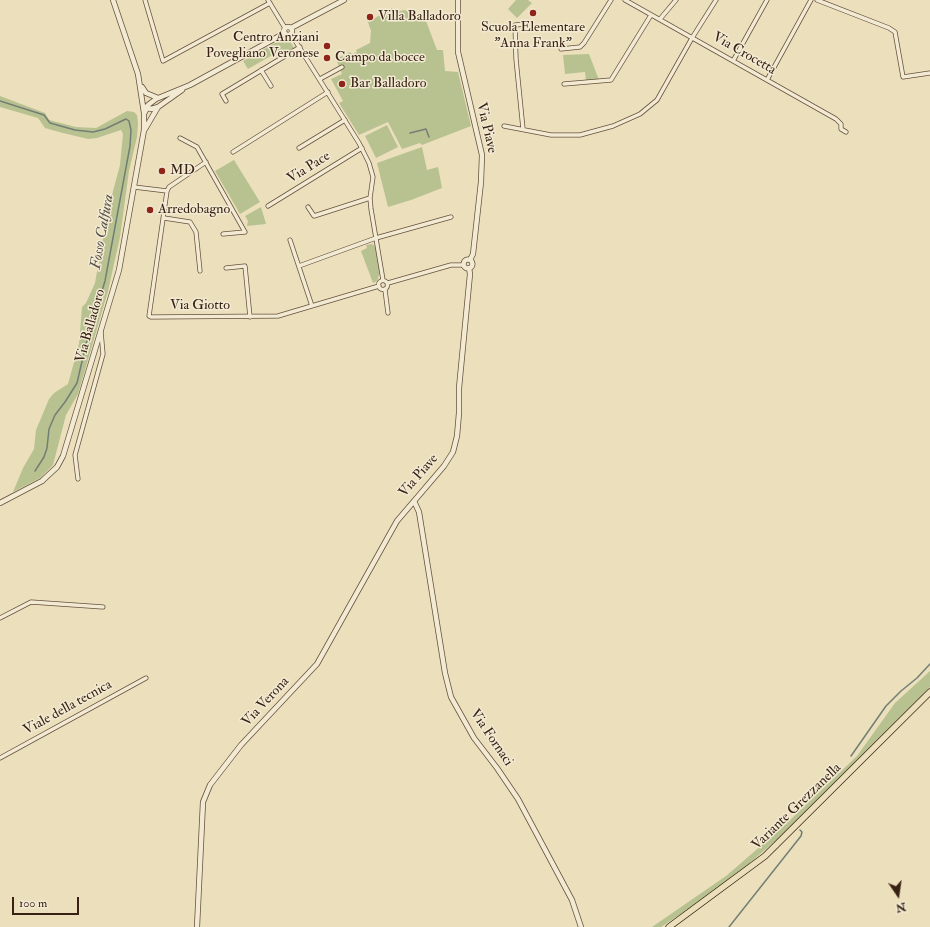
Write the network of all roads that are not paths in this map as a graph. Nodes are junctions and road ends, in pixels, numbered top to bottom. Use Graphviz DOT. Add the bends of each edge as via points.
graph roads {
  1 [pos="113,0"];
  2 [pos="145,0"];
  3 [pos="344,0"];
  4 [pos="458,0"];
  5 [pos="611,0"];
  6 [pos="625,0"];
  7 [pos="676,0"];
  8 [pos="716,0"];
  9 [pos="767,0"];
  10 [pos="811,0"];
  11 [pos="817,0"];
  12 [pos="268,1"];
  13 [pos="651,15"];
  14 [pos="660,19"];
  15 [pos="526,24"];
  16 [pos="291,28"];
  17 [pos="285,31"];
  18 [pos="291,34"];
  19 [pos="692,38"];
  20 [pos="300,47"];
  21 [pos="561,49"];
  22 [pos="733,61"];
  23 [pos="342,67"];
  24 [pos="261,70"];
  25 [pos="930,73"];
  26 [pos="320,79"];
  27 [pos="767,80"];
  28 [pos="140,83"];
  29 [pos="564,84"];
  30 [pos="190,85"];
  31 [pos="271,86"];
  32 [pos="328,92"];
  33 [pos="160,97"];
  34 [pos="226,100"];
  35 [pos="145,106"];
  36 [pos="158,107"];
  37 [pos="345,120"];
  38 [pos="504,126"];
  39 [pos="523,129"];
  40 [pos="144,130"];
  41 [pos="846,132"];
  42 [pos="180,138"];
  43 [pos="299,148"];
  44 [pos="362,148"];
  45 [pos="233,152"];
  46 [pos="206,162"];
  47 [pos="134,187"];
  48 [pos="167,192"];
  49 [pos="370,198"];
  50 [pos="268,206"];
  51 [pos="308,207"];
  52 [pos="451,217"];
  53 [pos="164,218"];
  54 [pos="223,234"];
  55 [pos="376,238"];
  56 [pos="290,240"];
  57 [pos="470,260"];
  58 [pos="464,265"];
  59 [pos="299,266"];
  60 [pos="226,268"];
  61 [pos="469,268"];
  62 [pos="200,272"];
  63 [pos="383,280"];
  64 [pos="388,283"];
  65 [pos="379,286"];
  66 [pos="385,290"];
  67 [pos="312,306"];
  68 [pos="388,313"];
  69 [pos="250,317"];
  70 [pos="101,331"];
  71 [pos="78,479"];
  72 [pos="414,500"];
  73 [pos="0,504"];
  74 [pos="406,508"];
  75 [pos="103,607"];
  76 [pos="0,618"];
  77 [pos="146,678"];
  78 [pos="930,692"];
  79 [pos="0,758"];
  80 [pos="197,927"];
  81 [pos="581,927"];
  82 [pos="669,927"];
  1 -- 28 [label="street"];
  2 -- 12 [label="street" via="163,61"];
  3 -- 16 [label="street"];
  4 -- 57 [label="street, Via Piave" via="458,52 482,161 473,254"];
  5 -- 21 [label="street" via="580,47"];
  6 -- 13 [label="street, Via Crocetta"];
  7 -- 14 [label="street"];
  8 -- 19 [label="street"];
  9 -- 22 [label="street"];
  10 -- 27 [label="street"];
  11 -- 25 [label="street" via="895,32 903,78"];
  12 -- 17 [label="street"];
  13 -- 14 [label="street, Via Crocetta"];
  13 -- 29 [label="street" via="611,80"];
  14 -- 19 [label="street, Via Crocetta"];
  15 -- 39 [label="street" via="515,25"];
  16 -- 17 [label="street"];
  16 -- 18 [label="street"];
  17 -- 18 [label="street"];
  17 -- 30 [label="street, Via Balladoro"];
  18 -- 20 [label="street"];
  19 -- 22 [label="street, Via Crocetta"];
  19 -- 39 [label="street" via="657,100 640,114 613,126 580,135 551,135"];
  20 -- 24 [label="street"];
  20 -- 26 [label="street"];
  22 -- 27 [label="street, Via Crocetta"];
  23 -- 26 [label="street"];
  24 -- 31 [label="street"];
  24 -- 34 [label="street" via="222,94"];
  26 -- 32 [label="street"];
  27 -- 41 [label="street, Via Crocetta" via="836,119 841,124 841,129"];
  28 -- 33 [label="street" via="146,93 154,98"];
  28 -- 35 [label="street"];
  30 -- 33 [label="street, Via Balladoro"];
  30 -- 36 [label="street, Via Balladoro"];
  32 -- 37 [label="street"];
  32 -- 45 [label="street"];
  33 -- 35 [label="street, Via Balladoro"];
  35 -- 36 [label="street, Via Balladoro" via="153,109"];
  35 -- 40 [label="street, Via Balladoro"];
  36 -- 40 [label="street, Via Balladoro"];
  37 -- 43 [label="street"];
  37 -- 44 [label="street"];
  38 -- 39 [label="street"];
  40 -- 47 [label="street, Via Balladoro"];
  42 -- 46 [label="street" via="198,147"];
  44 -- 49 [label="street" via="370,163 373,177"];
  44 -- 50 [label="street, Via Pace"];
  46 -- 48 [label="street" via="169,187"];
  46 -- 54 [label="street" via="245,232"];
  47 -- 48 [label="street"];
  47 -- 70 [label="street, Via Balladoro" via="118,270"];
  48 -- 53 [label="street"];
  49 -- 51 [label="street" via="314,216"];
  49 -- 55 [label="street"];
  52 -- 55 [label="street"];
  53 -- 62 [label="street" via="190,222 196,232"];
  53 -- 69 [label="street, Via Giotto" via="149,316"];
  55 -- 59 [label="street"];
  55 -- 63 [label="street"];
  56 -- 59 [label="street"];
  57 -- 58 [label="street" via="465,260"];
  57 -- 61 [label="street" via="473,263"];
  58 -- 61 [label="street"];
  58 -- 64 [label="street" via="451,265"];
  59 -- 67 [label="street"];
  60 -- 69 [label="street" via="245,266"];
  61 -- 72 [label="street, Via Piave" via="457,436 453,452 444,466"];
  63 -- 64 [label="street"];
  63 -- 65 [label="street"];
  64 -- 66 [label="street"];
  65 -- 66 [label="street"];
  65 -- 67 [label="street, Via Giotto"];
  66 -- 68 [label="street"];
  67 -- 69 [label="street, Via Giotto" via="278,316"];
  70 -- 71 [label="street" via="103,354 75,455"];
  70 -- 73 [label="street, Via Balladoro" via="64,456 50,475"];
  72 -- 74 [label="street, Via Piave"];
  72 -- 81 [label="street, Via Fornaci" via="419,512 451,697 474,738 518,799 572,900"];
  74 -- 80 [label="street, Via Verona" via="396,521 317,664 241,745 210,785 204,802"];
  75 -- 76 [label="street" via="31,602"];
  77 -- 79 [label="street, Viale della tecnica"];
  78 -- 82 [label="main road, Variante Grezzanella" via="765,856"];
}
